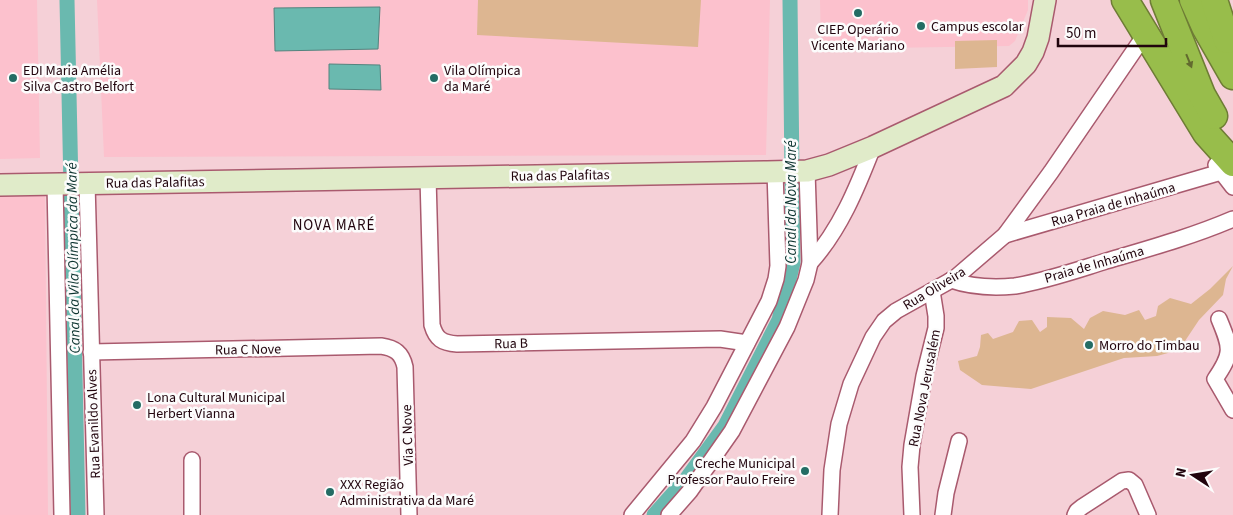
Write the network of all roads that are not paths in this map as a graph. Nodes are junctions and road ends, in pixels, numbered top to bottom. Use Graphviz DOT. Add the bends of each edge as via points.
graph roads {
  1 [pos="1045,0"];
  2 [pos="1112,0"];
  3 [pos="1125,0"];
  4 [pos="1164,0"];
  5 [pos="1193,0"];
  6 [pos="1214,0"];
  7 [pos="1140,42"];
  8 [pos="1233,54"];
  9 [pos="1233,76"];
  10 [pos="873,147"];
  11 [pos="1229,162"];
  12 [pos="790,171"];
  13 [pos="428,177"];
  14 [pos="69,184"];
  15 [pos="0,185"];
  16 [pos="1233,187"];
  17 [pos="1233,219"];
  18 [pos="1005,235"];
  19 [pos="810,263"];
  20 [pos="951,280"];
  21 [pos="932,291"];
  22 [pos="1219,319"];
  23 [pos="747,343"];
  24 [pos="92,352"];
  25 [pos="401,356"];
  26 [pos="1233,410"];
  27 [pos="959,441"];
  28 [pos="192,460"];
  29 [pos="62,515"];
  30 [pos="96,515"];
  31 [pos="192,515"];
  32 [pos="409,515"];
  33 [pos="632,515"];
  34 [pos="668,515"];
  35 [pos="830,515"];
  36 [pos="912,515"];
  37 [pos="943,515"];
  38 [pos="1075,515"];
  39 [pos="1148,515"];
  1 -- 10 [label="street, Rua das Palafitas" via="1033,52 1010,80 993,92"];
  2 -- 7 [label="street"];
  3 -- 11 [label="highway" via="1206,133"];
  4 -- 11 [label="highway, one-way"];
  5 -- 9 [label="highway"];
  6 -- 8 [label="highway"];
  7 -- 11 [label="street"];
  7 -- 18 [label="street, Rua Oliveira"];
  10 -- 12 [label="street, Rua das Palafitas" via="829,165"];
  10 -- 19 [label="street" via="841,219 828,242"];
  11 -- 16 [label="street"];
  11 -- 18 [label="street, Rua Praia de Inhaúma"];
  12 -- 13 [label="street, Rua das Palafitas"];
  12 -- 19 [label="street"];
  12 -- 23 [label="street" via="776,279 769,302"];
  13 -- 14 [label="street, Rua das Palafitas"];
  13 -- 23 [label="street, Rua B" via="432,325 441,341 457,344 720,339"];
  14 -- 15 [label="street, Rua das Palafitas"];
  14 -- 24 [label="street, Rua Evanildo Alves"];
  14 -- 29 [label="street"];
  17 -- 20 [label="street, Praia de Inhaúma" via="1197,234 1014,286 976,286"];
  18 -- 20 [label="street, Rua Oliveira"];
  19 -- 34 [label="street" via="787,327 732,431 690,491"];
  20 -- 21 [label="street, Rua Oliveira"];
  21 -- 35 [label="street, Rua Oliveira" via="884,321 873,336 851,384 839,424"];
  21 -- 36 [label="street, Rua Nova Jerusalém" via="936,328 912,445"];
  22 -- 26 [label="street" via="1231,352 1229,362 1215,378"];
  23 -- 33 [label="street" via="693,441"];
  24 -- 25 [label="street, Rua C Nove" via="381,346 394,348"];
  24 -- 30 [label="street, Rua Evanildo Alves"];
  25 -- 32 [label="street, Via C Nove" via="405,367"];
  27 -- 37 [label="street"];
  28 -- 31 [label="street"];
  38 -- 39 [label="street" via="1076,511 1122,481 1129,480"];
}
